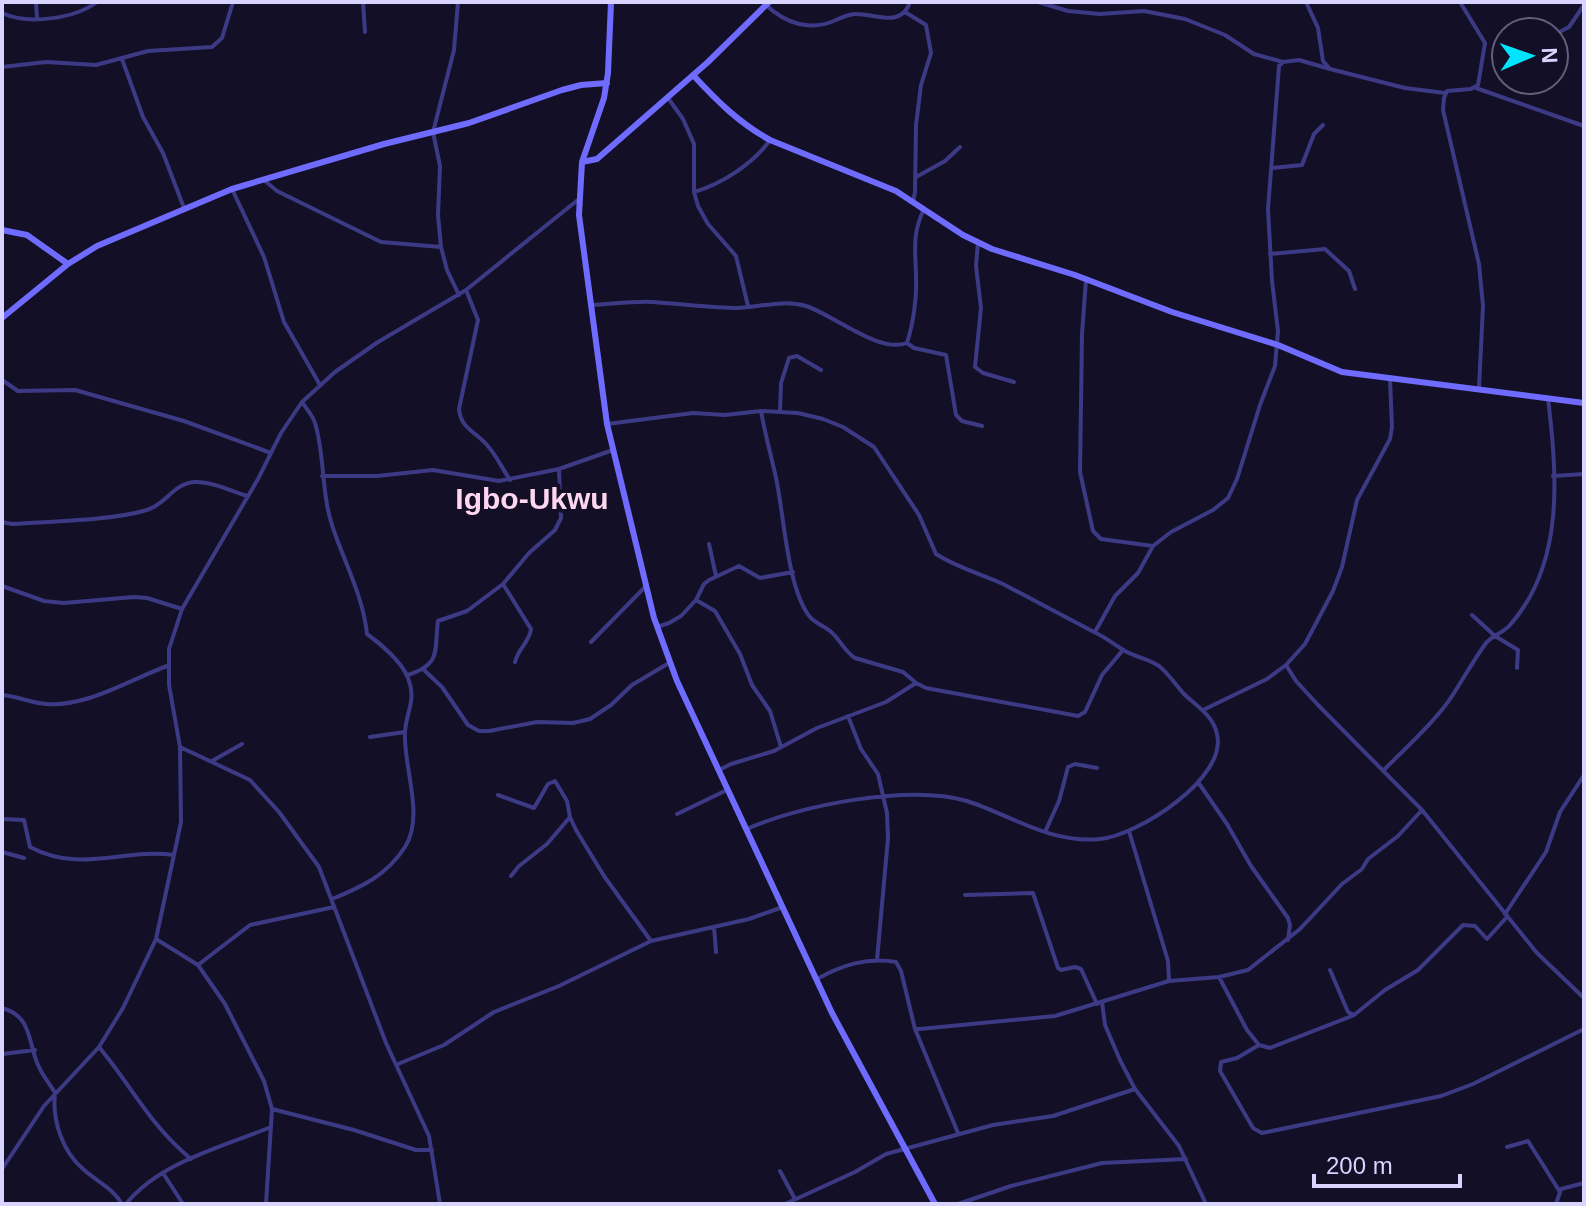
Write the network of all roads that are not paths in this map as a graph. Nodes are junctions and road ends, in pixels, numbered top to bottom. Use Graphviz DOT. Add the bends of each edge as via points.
graph roads {
  1 [pos="36,2"];
  2 [pos="97,2"];
  3 [pos="233,2"];
  4 [pos="363,2"];
  5 [pos="458,2"];
  6 [pos="611,2"];
  7 [pos="910,2"];
  8 [pos="1038,2"];
  9 [pos="1306,2"];
  10 [pos="1460,2"];
  11 [pos="767,3"];
  12 [pos="1584,5"];
  13 [pos="905,12"];
  14 [pos="2,13"];
  15 [pos="37,18"];
  16 [pos="1570,26"];
  17 [pos="365,32"];
  18 [pos="1322,50"];
  19 [pos="122,59"];
  20 [pos="1283,62"];
  21 [pos="1316,65"];
  22 [pos="2,67"];
  23 [pos="1330,69"];
  24 [pos="693,75"];
  25 [pos="607,83"];
  26 [pos="1476,88"];
  27 [pos="1445,93"];
  28 [pos="667,96"];
  29 [pos="1323,125"];
  30 [pos="1584,126"];
  31 [pos="433,132"];
  32 [pos="770,140"];
  33 [pos="960,147"];
  34 [pos="585,152"];
  35 [pos="601,155"];
  36 [pos="582,162"];
  37 [pos="1272,168"];
  38 [pos="916,177"];
  39 [pos="264,180"];
  40 [pos="232,189"];
  41 [pos="694,192"];
  42 [pos="579,199"];
  43 [pos="913,202"];
  44 [pos="184,208"];
  45 [pos="924,209"];
  46 [pos="2,230"];
  47 [pos="978,243"];
  48 [pos="441,247"];
  49 [pos="1270,254"];
  50 [pos="68,264"];
  51 [pos="1086,280"];
  52 [pos="1355,289"];
  53 [pos="466,290"];
  54 [pos="459,295"];
  55 [pos="590,305"];
  56 [pos="748,307"];
  57 [pos="2,318"];
  58 [pos="907,343"];
  59 [pos="1278,345"];
  60 [pos="821,370"];
  61 [pos="1390,379"];
  62 [pos="2,380"];
  63 [pos="1014,382"];
  64 [pos="320,385"];
  65 [pos="1479,388"];
  66 [pos="1548,398"];
  67 [pos="302,402"];
  68 [pos="1584,403"];
  69 [pos="761,411"];
  70 [pos="780,411"];
  71 [pos="607,424"];
  72 [pos="982,426"];
  73 [pos="613,450"];
  74 [pos="271,453"];
  75 [pos="559,469"];
  76 [pos="1584,474"];
  77 [pos="322,476"];
  78 [pos="1553,476"];
  79 [pos="510,480"];
  80 [pos="247,496"];
  81 [pos="2,522"];
  82 [pos="709,544"];
  83 [pos="1153,546"];
  84 [pos="793,572"];
  85 [pos="716,576"];
  86 [pos="503,584"];
  87 [pos="2,586"];
  88 [pos="646,586"];
  89 [pos="696,600"];
  90 [pos="182,609"];
  91 [pos="1472,615"];
  92 [pos="657,627"];
  93 [pos="1095,632"];
  94 [pos="1495,636"];
  95 [pos="591,642"];
  96 [pos="1123,650"];
  97 [pos="515,662"];
  98 [pos="669,663"];
  99 [pos="1286,665"];
  100 [pos="167,666"];
  101 [pos="1517,668"];
  102 [pos="424,670"];
  103 [pos="408,675"];
  104 [pos="916,683"];
  105 [pos="2,695"];
  106 [pos="1203,710"];
  107 [pos="848,716"];
  108 [pos="405,732"];
  109 [pos="370,737"];
  110 [pos="242,744"];
  111 [pos="180,747"];
  112 [pos="781,747"];
  113 [pos="212,761"];
  114 [pos="1097,768"];
  115 [pos="719,770"];
  116 [pos="1383,771"];
  117 [pos="1584,775"];
  118 [pos="1198,782"];
  119 [pos="727,790"];
  120 [pos="498,795"];
  121 [pos="885,797"];
  122 [pos="1422,810"];
  123 [pos="677,814"];
  124 [pos="570,817"];
  125 [pos="2,819"];
  126 [pos="747,829"];
  127 [pos="1129,831"];
  128 [pos="1045,832"];
  129 [pos="2,852"];
  130 [pos="174,855"];
  131 [pos="24,858"];
  132 [pos="511,876"];
  133 [pos="965,895"];
  134 [pos="332,899"];
  135 [pos="334,907"];
  136 [pos="783,907"];
  137 [pos="1506,916"];
  138 [pos="714,927"];
  139 [pos="156,939"];
  140 [pos="1288,940"];
  141 [pos="651,941"];
  142 [pos="716,952"];
  143 [pos="878,960"];
  144 [pos="198,965"];
  145 [pos="1330,970"];
  146 [pos="1219,977"];
  147 [pos="817,979"];
  148 [pos="1169,981"];
  149 [pos="1584,998"];
  150 [pos="1100,1003"];
  151 [pos="2,1008"];
  152 [pos="1354,1015"];
  153 [pos="915,1029"];
  154 [pos="1584,1029"];
  155 [pos="1259,1045"];
  156 [pos="99,1047"];
  157 [pos="35,1050"];
  158 [pos="2,1054"];
  159 [pos="397,1064"];
  160 [pos="1135,1089"];
  161 [pos="55,1093"];
  162 [pos="272,1109"];
  163 [pos="271,1127"];
  164 [pos="958,1133"];
  165 [pos="1507,1147"];
  166 [pos="904,1149"];
  167 [pos="432,1150"];
  168 [pos="191,1159"];
  169 [pos="1186,1159"];
  170 [pos="2,1169"];
  171 [pos="780,1171"];
  172 [pos="163,1173"];
  173 [pos="1584,1183"];
  174 [pos="1560,1192"];
  175 [pos="795,1199"];
  176 [pos="124,1204"];
  177 [pos="183,1204"];
  178 [pos="266,1204"];
  179 [pos="440,1204"];
  180 [pos="785,1204"];
  181 [pos="935,1204"];
  182 [pos="958,1204"];
  183 [pos="1206,1204"];
  184 [pos="1556,1204"];
  1 -- 15 [label="street"];
  2 -- 15 [label="street" via="80,11"];
  3 -- 19 [label="street" via="222,38 212,47 148,51"];
  4 -- 17 [label="street"];
  5 -- 31 [label="street" via="454,50"];
  6 -- 25 [label="main road"];
  7 -- 13 [label="street"];
  8 -- 20 [label="street" via="1068,11 1144,11 1185,19 1254,54"];
  9 -- 18 [label="street"];
  10 -- 26 [label="street" via="1485,43"];
  11 -- 13 [label="street" via="785,21 809,26 849,14 893,19"];
  11 -- 24 [label="main road"];
  12 -- 16 [label="street"];
  13 -- 38 [label="street" via="926,25 931,46 916,125"];
  14 -- 15 [label="street"];
  18 -- 21 [label="street"];
  18 -- 23 [label="street"];
  19 -- 22 [label="street" via="96,65 46,62"];
  19 -- 44 [label="street"];
  20 -- 21 [label="street"];
  20 -- 37 [label="street" via="1277,78"];
  21 -- 23 [label="street"];
  23 -- 27 [label="street"];
  24 -- 28 [label="main road"];
  24 -- 32 [label="main road" via="737,120"];
  25 -- 31 [label="main road" via="562,90"];
  25 -- 34 [label="main road"];
  26 -- 27 [label="street"];
  26 -- 30 [label="street"];
  27 -- 65 [label="street" via="1446,132 1479,264"];
  28 -- 35 [label="main road"];
  28 -- 41 [label="street" via="694,144"];
  29 -- 37 [label="street" via="1302,165"];
  31 -- 39 [label="main road"];
  31 -- 48 [label="street" via="440,166"];
  32 -- 41 [label="street" via="756,157"];
  32 -- 43 [label="main road" via="877,182"];
  33 -- 38 [label="street"];
  34 -- 35 [label="main road"];
  34 -- 36 [label="main road"];
  35 -- 36 [label="main road"];
  36 -- 42 [label="main road"];
  37 -- 49 [label="street"];
  38 -- 43 [label="street"];
  39 -- 40 [label="main road"];
  39 -- 48 [label="street" via="381,242"];
  40 -- 44 [label="main road"];
  40 -- 64 [label="street" via="264,257 293,343"];
  41 -- 56 [label="street" via="708,224 736,256"];
  42 -- 53 [label="street"];
  42 -- 55 [label="main road"];
  43 -- 45 [label="main road"];
  44 -- 50 [label="main road"];
  45 -- 47 [label="main road"];
  45 -- 58 [label="street" via="914,243 916,278"];
  46 -- 50 [label="main road" via="27,235"];
  47 -- 51 [label="main road"];
  47 -- 63 [label="street" via="981,308 975,367"];
  48 -- 54 [label="street"];
  49 -- 52 [label="street" via="1325,249 1349,271"];
  49 -- 59 [label="street"];
  50 -- 57 [label="main road"];
  51 -- 59 [label="main road"];
  51 -- 83 [label="street" via="1082,488 1092,527 1101,539"];
  53 -- 54 [label="street"];
  53 -- 79 [label="street" via="478,320 459,413 466,429 488,446"];
  54 -- 64 [label="street" via="378,342"];
  55 -- 56 [label="street"];
  55 -- 71 [label="main road"];
  56 -- 58 [label="street" via="795,303 875,339"];
  58 -- 72 [label="street" via="946,355 956,415"];
  59 -- 61 [label="main road" via="1342,372"];
  59 -- 83 [label="street" via="1228,498"];
  60 -- 70 [label="street" via="797,356 789,358"];
  61 -- 65 [label="main road"];
  61 -- 99 [label="street" via="1390,439 1357,500 1333,591 1305,644"];
  62 -- 74 [label="street" via="18,391 75,390"];
  64 -- 67 [label="street"];
  65 -- 66 [label="main road"];
  66 -- 68 [label="main road"];
  66 -- 78 [label="street"];
  67 -- 74 [label="street"];
  67 -- 77 [label="street" via="315,422"];
  69 -- 70 [label="street"];
  69 -- 71 [label="street"];
  69 -- 84 [label="street"];
  70 -- 93 [label="street" via="833,423 874,447 919,515 936,554"];
  71 -- 73 [label="main road"];
  73 -- 75 [label="street"];
  73 -- 88 [label="main road"];
  74 -- 80 [label="street"];
  75 -- 79 [label="street"];
  75 -- 86 [label="street" via="561,518"];
  76 -- 78 [label="street"];
  77 -- 79 [label="street" via="433,470"];
  77 -- 103 [label="street" via="333,528 365,612 367,634"];
  78 -- 94 [label="street" via="1551,535 1540,580 1510,626"];
  80 -- 81 [label="street" via="193,482 148,510"];
  80 -- 90 [label="street"];
  82 -- 85 [label="street"];
  83 -- 93 [label="street"];
  84 -- 85 [label="street" via="760,578 739,566"];
  84 -- 104 [label="street" via="810,617 829,629 848,654 903,672"];
  85 -- 89 [label="street" via="704,584"];
  86 -- 97 [label="street" via="531,629"];
  86 -- 102 [label="street" via="467,611 438,621 435,657"];
  87 -- 90 [label="street" via="56,603 134,597"];
  88 -- 92 [label="main road"];
  88 -- 95 [label="street"];
  89 -- 92 [label="street" via="676,620"];
  89 -- 112 [label="street" via="715,611 740,654 770,711"];
  90 -- 100 [label="street"];
  91 -- 94 [label="street"];
  92 -- 98 [label="main road"];
  93 -- 96 [label="street"];
  94 -- 101 [label="street" via="1518,650"];
  94 -- 116 [label="street" via="1443,708"];
  96 -- 104 [label="street" via="1078,716"];
  96 -- 106 [label="street" via="1158,666"];
  98 -- 102 [label="street" via="590,719 489,731 468,725"];
  98 -- 115 [label="main road"];
  99 -- 106 [label="street"];
  99 -- 116 [label="street"];
  100 -- 105 [label="street" via="103,694 53,704"];
  100 -- 111 [label="street"];
  102 -- 103 [label="street"];
  103 -- 108 [label="street" via="412,706"];
  104 -- 107 [label="street"];
  106 -- 118 [label="street" via="1217,733 1218,749"];
  107 -- 112 [label="street"];
  107 -- 121 [label="street"];
  108 -- 109 [label="street"];
  108 -- 134 [label="street" via="413,827 407,845 383,874"];
  110 -- 113 [label="street"];
  111 -- 113 [label="street"];
  111 -- 130 [label="street" via="181,822"];
  112 -- 115 [label="street"];
  113 -- 134 [label="street" via="255,785 319,867"];
  114 -- 128 [label="street" via="1068,767"];
  115 -- 119 [label="main road"];
  116 -- 122 [label="street"];
  117 -- 137 [label="street" via="1560,812 1546,852"];
  118 -- 127 [label="street"];
  118 -- 140 [label="street" via="1282,908 1290,928"];
  119 -- 123 [label="street"];
  119 -- 126 [label="main road"];
  120 -- 124 [label="street" via="534,808 555,781"];
  121 -- 126 [label="street" via="811,807"];
  121 -- 128 [label="street" via="956,798"];
  121 -- 143 [label="street" via="888,838"];
  122 -- 137 [label="street"];
  122 -- 140 [label="street"];
  124 -- 132 [label="street"];
  124 -- 141 [label="street"];
  125 -- 130 [label="street" via="24,820 30,847 65,860"];
  126 -- 136 [label="main road"];
  127 -- 128 [label="street" via="1094,840"];
  127 -- 148 [label="street" via="1168,961"];
  129 -- 131 [label="street"];
  130 -- 139 [label="street"];
  133 -- 150 [label="street" via="1033,893 1058,968 1081,969"];
  134 -- 135 [label="street"];
  135 -- 144 [label="street" via="250,925"];
  135 -- 159 [label="street"];
  136 -- 138 [label="street"];
  136 -- 147 [label="main road"];
  137 -- 149 [label="street"];
  137 -- 152 [label="street" via="1487,939 1475,926 1463,925 1418,970"];
  138 -- 141 [label="street"];
  138 -- 142 [label="street"];
  139 -- 144 [label="street"];
  139 -- 156 [label="street"];
  140 -- 146 [label="street" via="1248,970"];
  141 -- 159 [label="street" via="494,1012 444,1045"];
  143 -- 147 [label="street" via="847,965"];
  143 -- 153 [label="street" via="899,966"];
  144 -- 162 [label="street" via="247,1044"];
  145 -- 152 [label="street"];
  146 -- 148 [label="street"];
  146 -- 155 [label="street"];
  147 -- 166 [label="main road"];
  148 -- 150 [label="street"];
  150 -- 153 [label="street" via="1055,1016"];
  150 -- 160 [label="street" via="1111,1042"];
  151 -- 157 [label="street" via="21,1018"];
  152 -- 155 [label="street" via="1270,1048"];
  153 -- 164 [label="street"];
  154 -- 155 [label="street" via="1441,1096 1262,1133 1253,1128 1219,1067"];
  156 -- 161 [label="street"];
  156 -- 168 [label="street" via="156,1126"];
  157 -- 158 [label="street"];
  157 -- 161 [label="street" via="37,1064"];
  159 -- 167 [label="street"];
  160 -- 164 [label="street" via="1053,1116"];
  160 -- 169 [label="street"];
  161 -- 170 [label="street"];
  161 -- 176 [label="street" via="53,1108 70,1155"];
  162 -- 163 [label="street"];
  162 -- 167 [label="street"];
  163 -- 168 [label="street"];
  163 -- 178 [label="street"];
  164 -- 166 [label="street"];
  165 -- 174 [label="street" via="1528,1141"];
  166 -- 175 [label="street"];
  166 -- 181 [label="main road"];
  167 -- 179 [label="street"];
  168 -- 172 [label="street"];
  169 -- 182 [label="street" via="1102,1163"];
  169 -- 183 [label="street"];
  171 -- 175 [label="street"];
  172 -- 176 [label="street"];
  172 -- 177 [label="street"];
  173 -- 174 [label="street"];
  174 -- 184 [label="street"];
  175 -- 180 [label="street"];
}
